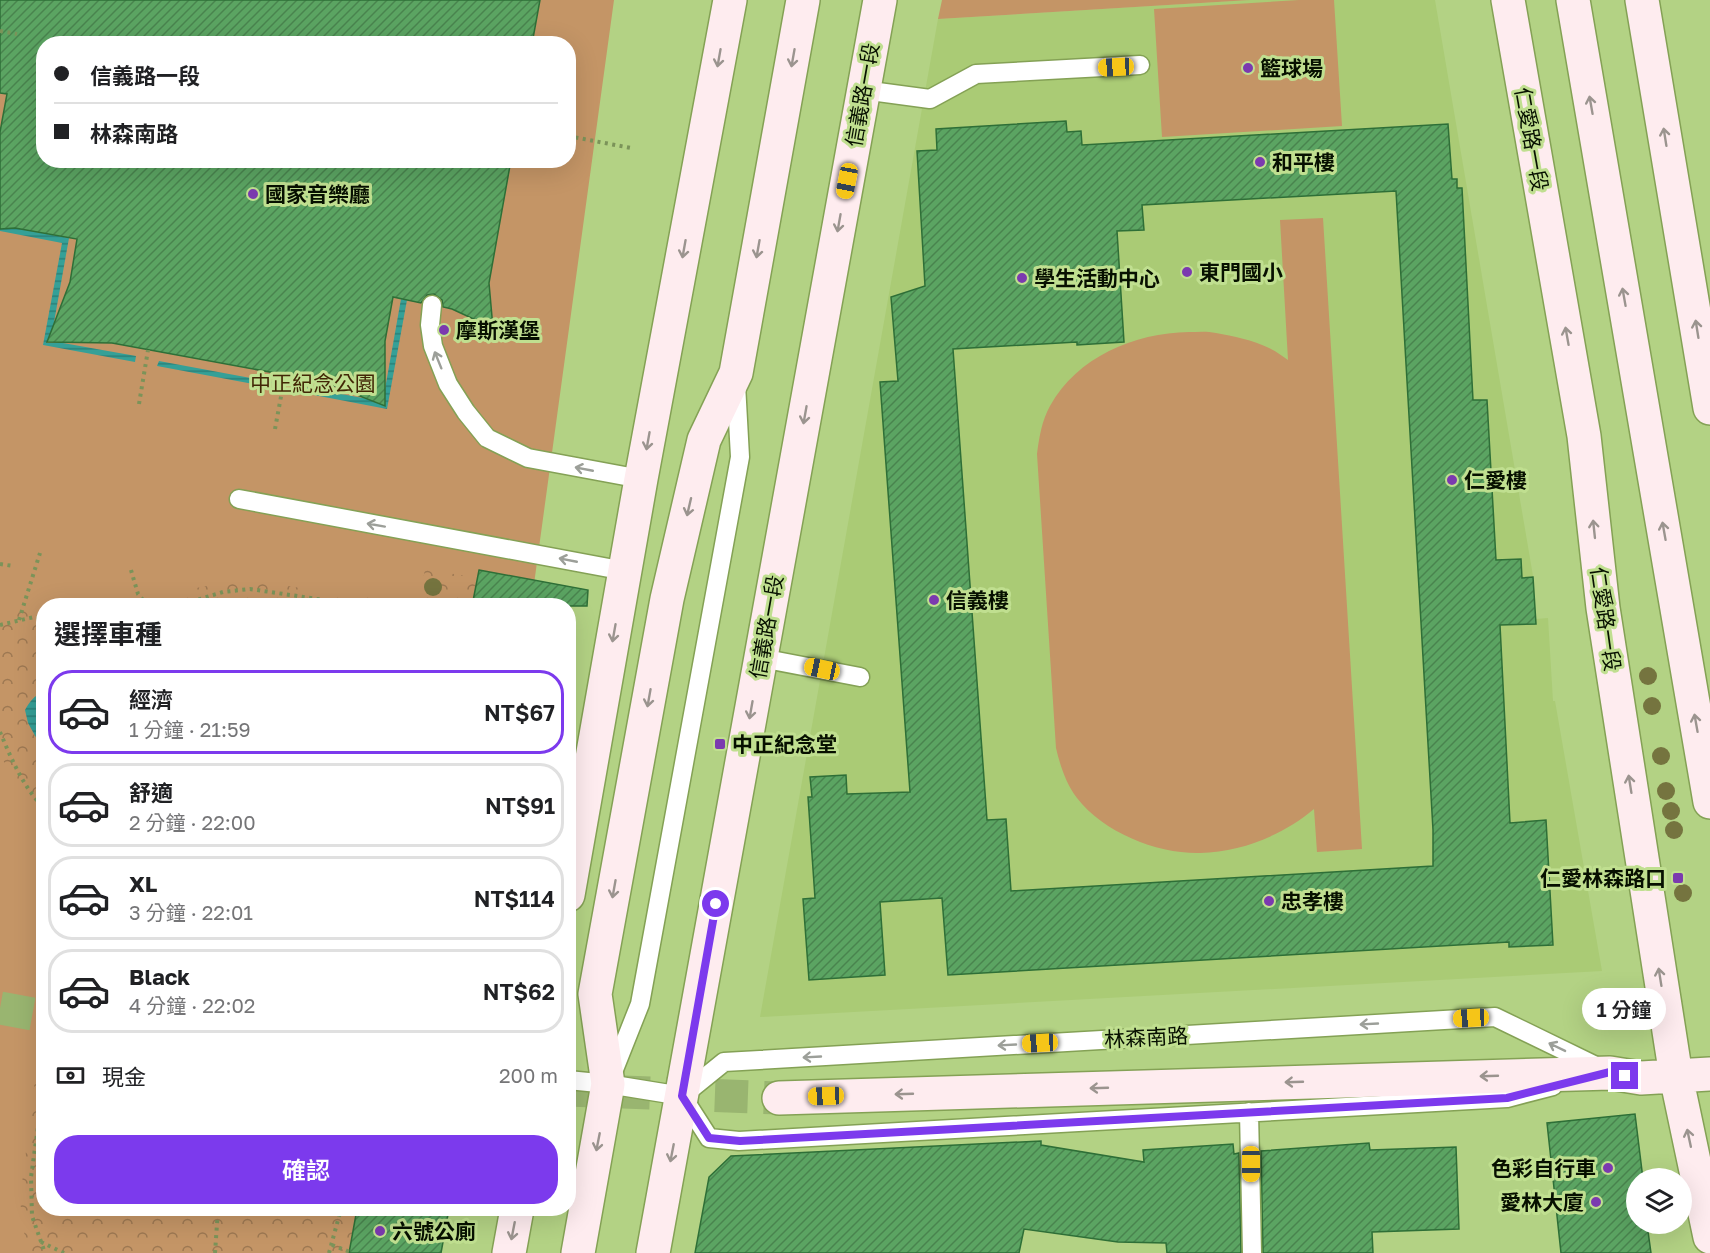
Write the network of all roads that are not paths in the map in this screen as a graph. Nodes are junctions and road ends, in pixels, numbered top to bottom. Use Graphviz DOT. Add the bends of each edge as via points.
graph roads {
  1 [pos="730,0"];
  2 [pos="803,0"];
  3 [pos="880,0"];
  4 [pos="1508,0"];
  5 [pos="1573,0"];
  6 [pos="1642,0"];
  7 [pos="1140,65"];
  8 [pos="863,90"];
  9 [pos="432,305"];
  10 [pos="736,373"];
  11 [pos="1710,408"];
  12 [pos="641,479"];
  13 [pos="239,499"];
  14 [pos="625,571"];
  15 [pos="761,658"];
  16 [pos="860,677"];
  17 [pos="1710,802"];
  18 [pos="576,850"];
  19 [pos="1610,1072"];
  20 [pos="1710,1074"];
  21 [pos="1676,1076"];
  22 [pos="576,1081"];
  23 [pos="608,1084"];
  24 [pos="682,1096"];
  25 [pos="779,1098"];
  26 [pos="1250,1112"];
  27 [pos="516,1216"];
  28 [pos="1710,1237"];
  29 [pos="509,1253"];
  30 [pos="578,1253"];
  31 [pos="652,1253"];
  32 [pos="1252,1253"];
  1 -- 12 [label="main road, one-way"];
  2 -- 10 [label="main road, one-way"];
  3 -- 8 [label="main road, 信義路一段"];
  21 -- 4 [label="main road, 仁愛路一段, one-way" via="1603,608 1584,436"];
  17 -- 5 [label="main road, one-way"];
  11 -- 6 [label="main road, one-way"];
  7 -- 8 [label="lane" via="976,74 930,99"];
  8 -- 15 [label="main road, 信義路一段, one-way"];
  12 -- 9 [label="lane, one-way" via="528,458 487,438 448,384 433,346"];
  10 -- 23 [label="lane" via="740,456 640,1004"];
  10 -- 23 [label="main road, one-way" via="704,440 667,599 595,994"];
  12 -- 14 [label="main road"];
  14 -- 13 [label="lane, one-way"];
  14 -- 18 [label="main road, one-way"];
  15 -- 16 [label="lane"];
  15 -- 24 [label="main road, 信義路一段, one-way"];
  19 -- 21 [label="main road, 林森南路" via="1641,1078"];
  19 -- 24 [label="lane, 林森南路, one-way" via="1495,1017 724,1062"];
  19 -- 25 [label="main road, 林森南路, one-way"];
  19 -- 26 [label="lane, 林森南路" via="1507,1098"];
  20 -- 21 [label="main road, 林森南路"];
  28 -- 21 [label="main road, 仁愛路一段, one-way"];
  22 -- 23 [label="lane"];
  23 -- 24 [label="lane"];
  23 -- 30 [label="main road, one-way"];
  24 -- 26 [label="lane, 林森南路" via="709,1138 740,1141"];
  24 -- 31 [label="main road, 信義路一段, one-way"];
  26 -- 32 [label="lane"];
  27 -- 29 [label="main road, one-way"];
}
